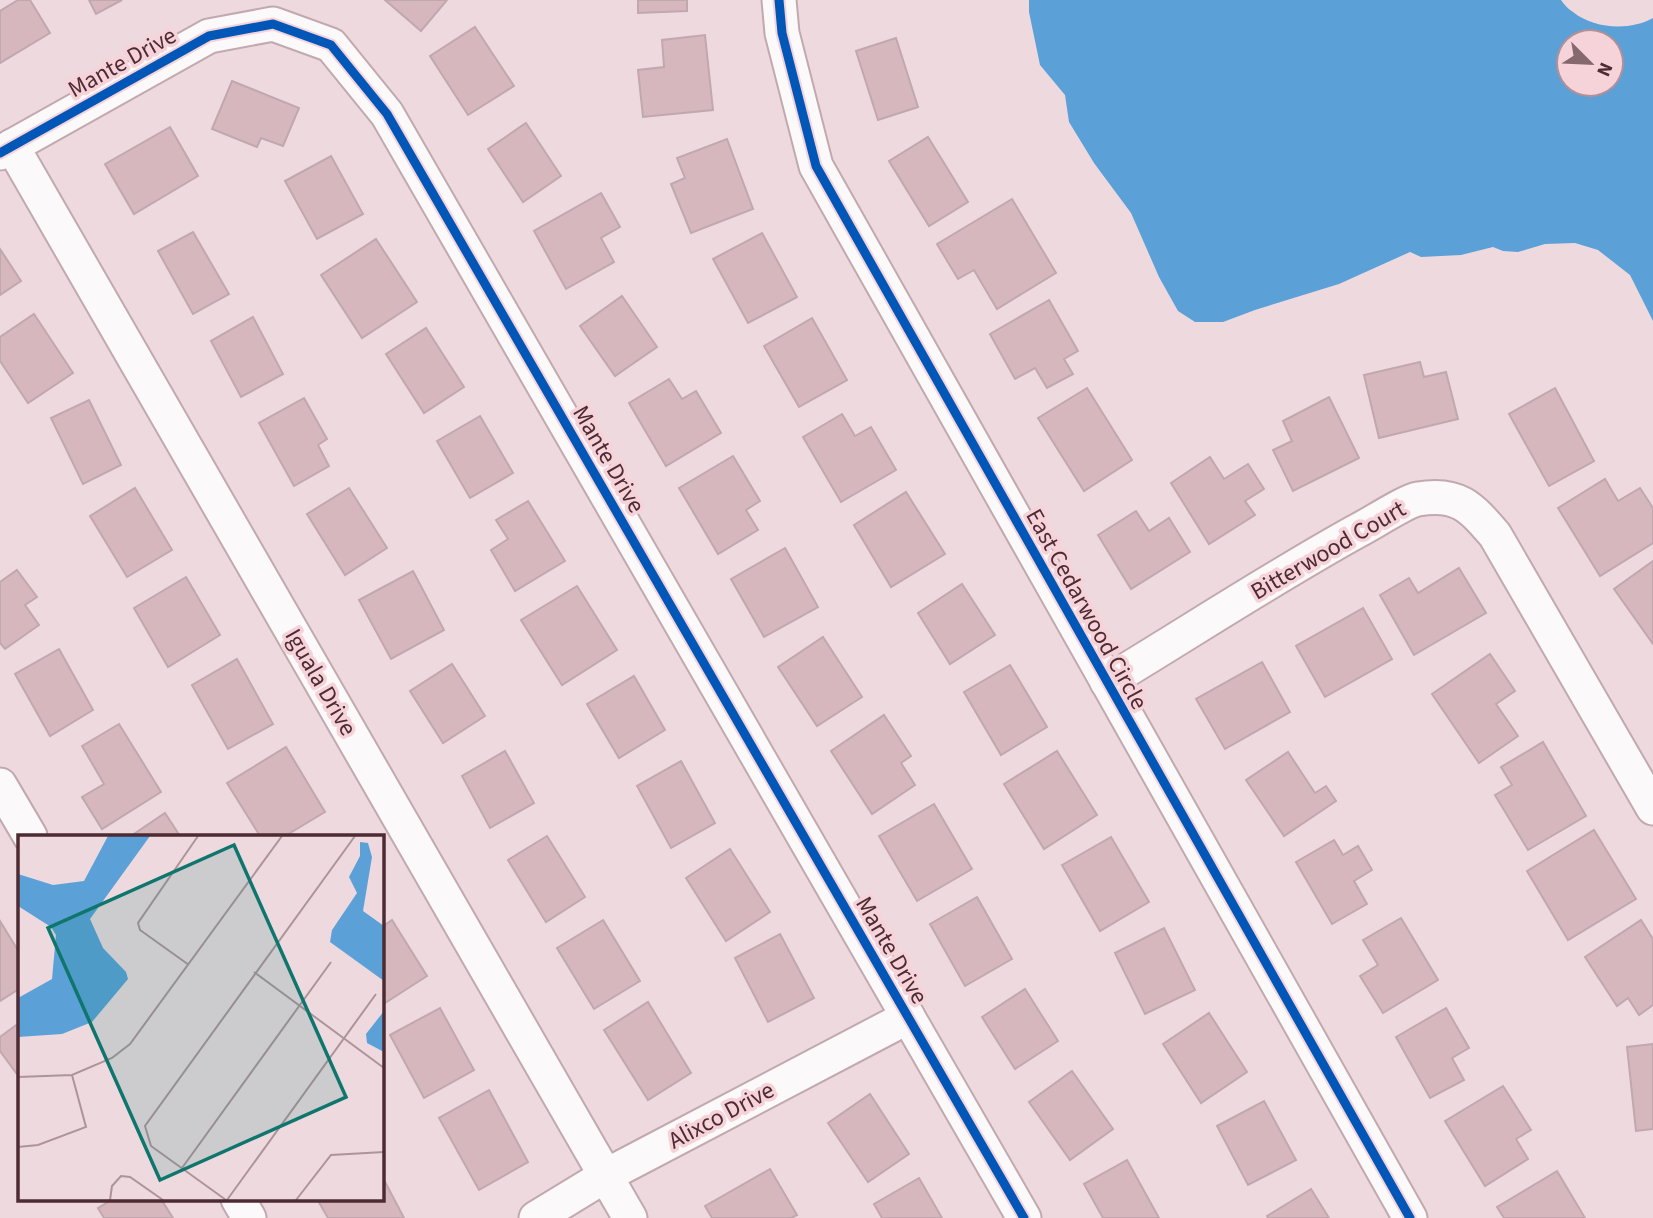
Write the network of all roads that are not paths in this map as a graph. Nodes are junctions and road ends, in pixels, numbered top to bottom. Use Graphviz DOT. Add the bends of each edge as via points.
graph roads {
  1 [pos="779,0"];
  2 [pos="6,149"];
  3 [pos="1107,682"];
  4 [pos="0,785"];
  5 [pos="1653,808"];
  6 [pos="29,835"];
  7 [pos="908,1017"];
  8 [pos="605,1176"];
  9 [pos="239,1200"];
  10 [pos="249,1218"];
  11 [pos="536,1218"];
  12 [pos="630,1218"];
  13 [pos="1024,1218"];
  14 [pos="1410,1218"];
  1 -- 3 [label="street, East Cedarwood Circle" via="782,33 816,166"];
  2 -- 7 [label="street, Mante Drive" via="209,36 273,24 331,45 387,114"];
  2 -- 8 [label="street, Iguala Drive"];
  3 -- 5 [label="street, Bitterwood Court" via="1416,499 1462,502 1494,534"];
  3 -- 14 [label="street, East Cedarwood Circle"];
  4 -- 6 [label="street"];
  7 -- 8 [label="street, Alixco Drive"];
  7 -- 13 [label="street, Mante Drive"];
  8 -- 11 [label="street, Alixco Drive"];
  8 -- 12 [label="street, Iguala Drive"];
  9 -- 10 [label="street"];
}
